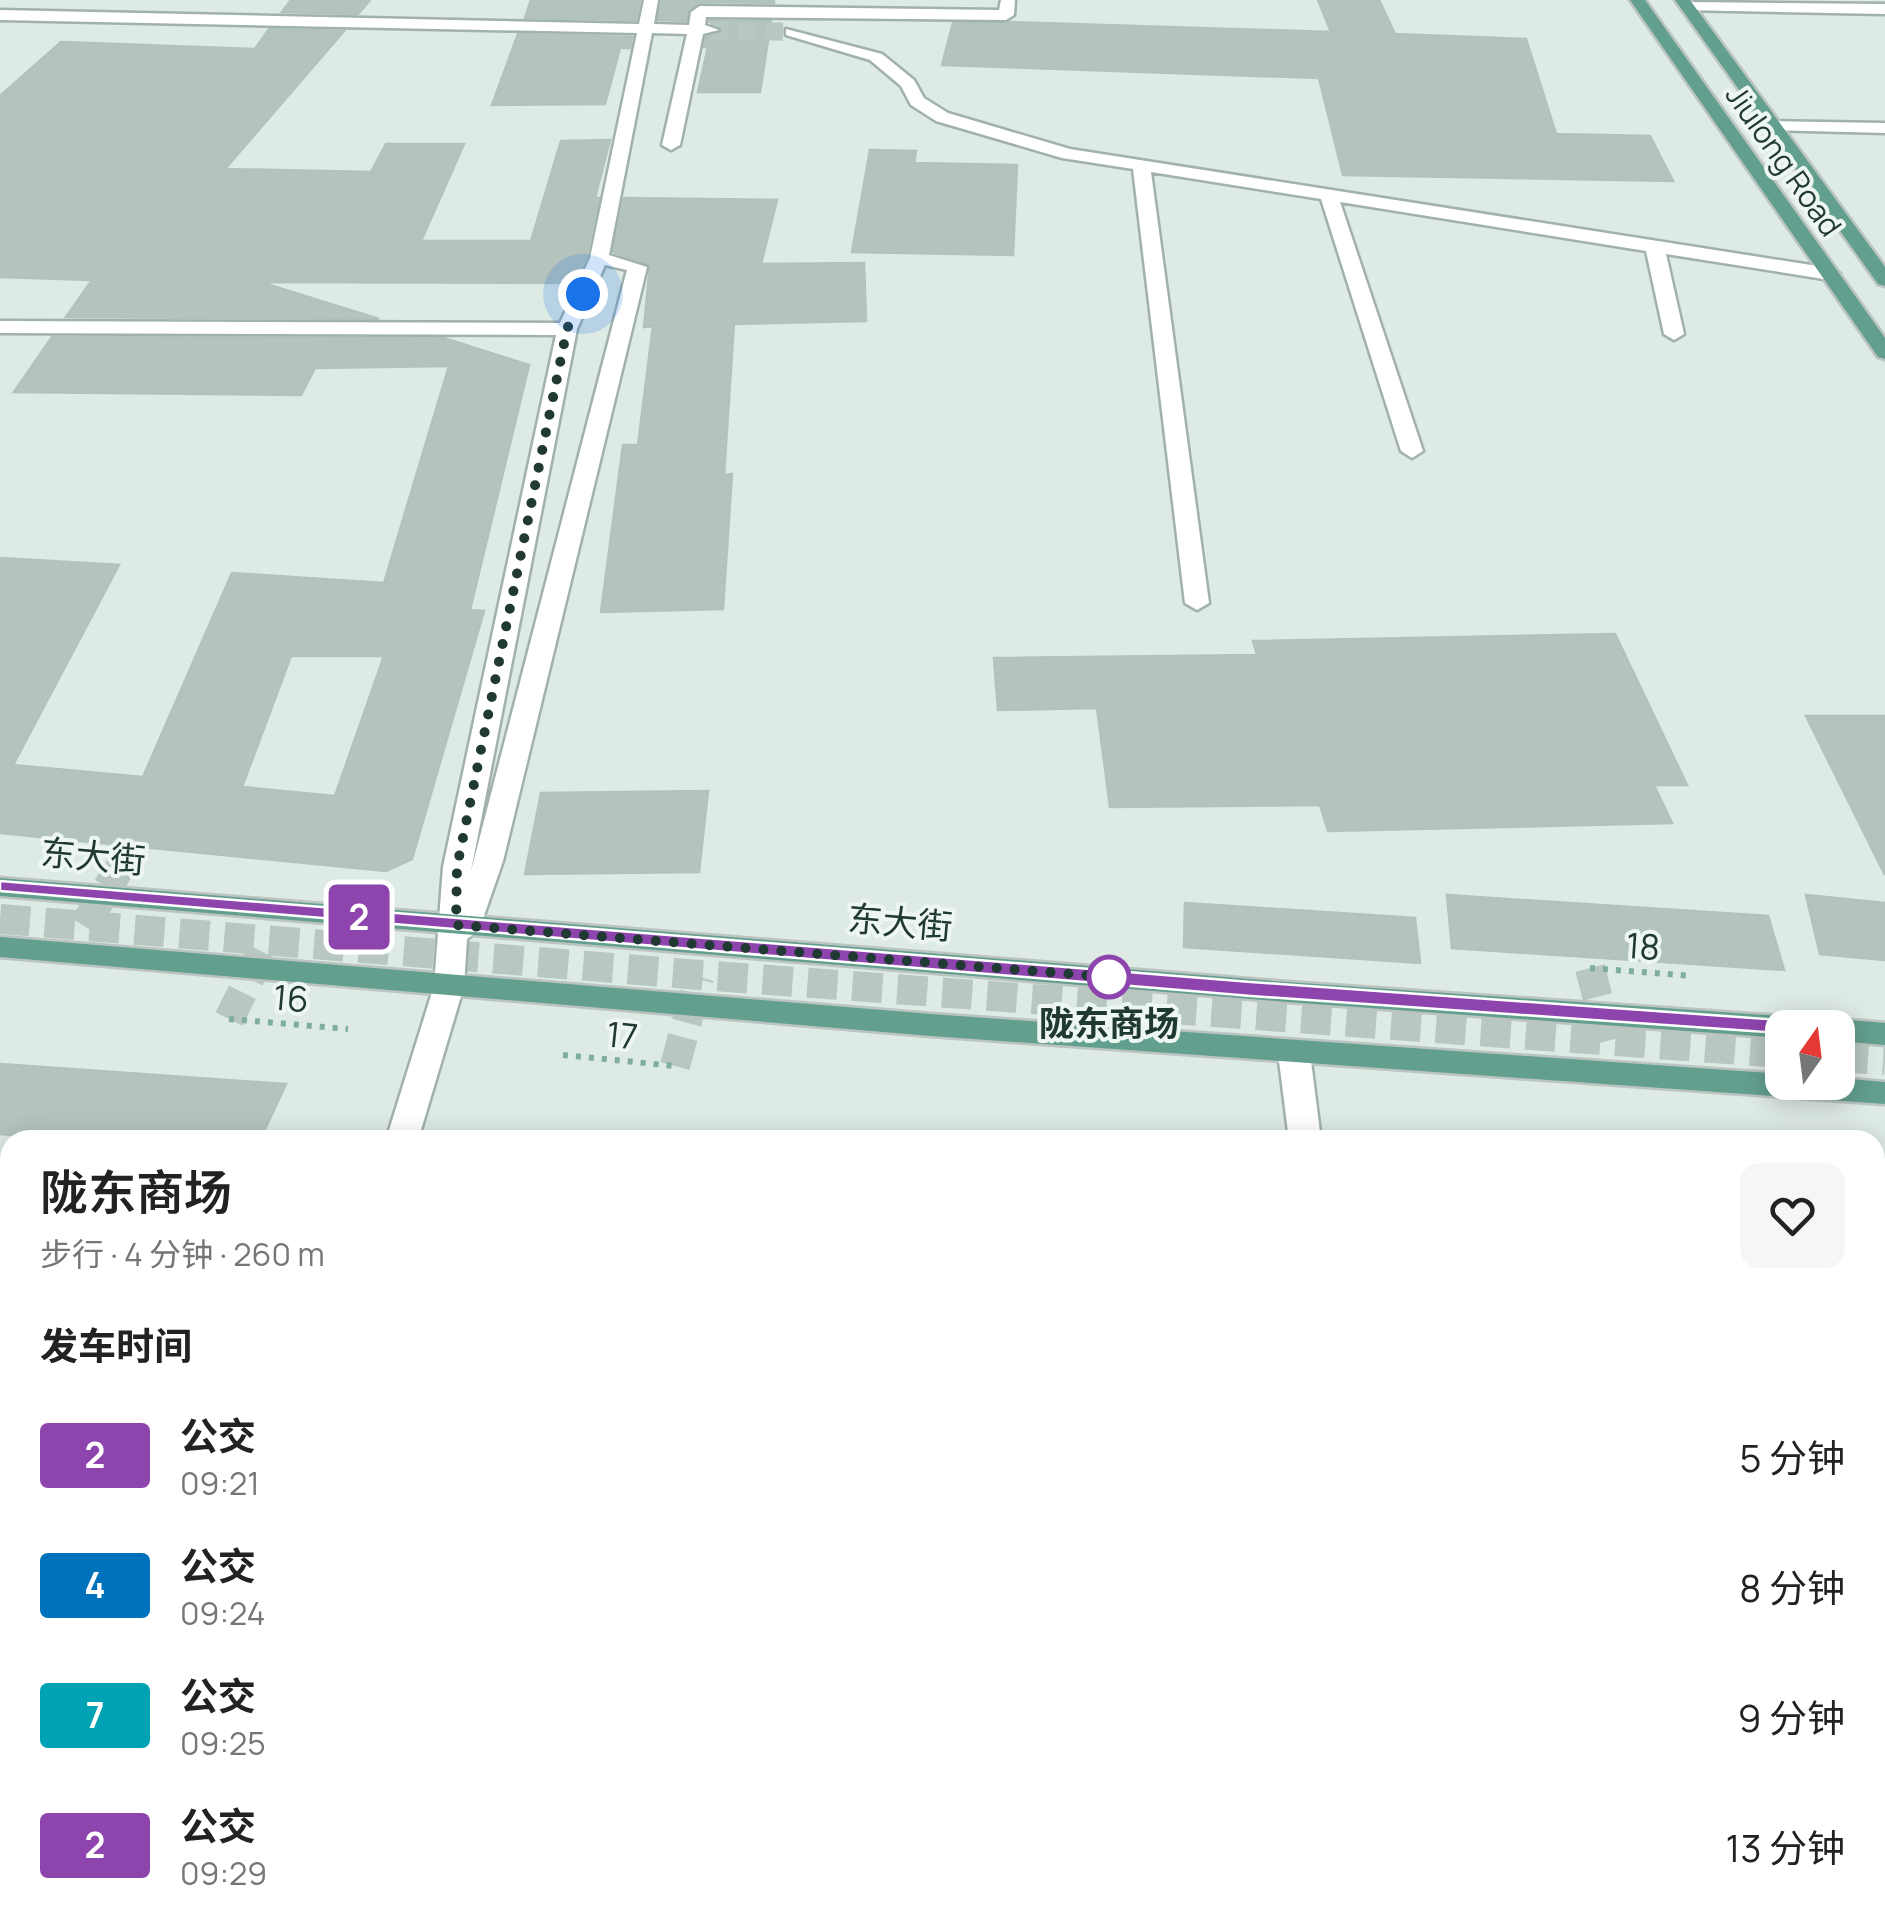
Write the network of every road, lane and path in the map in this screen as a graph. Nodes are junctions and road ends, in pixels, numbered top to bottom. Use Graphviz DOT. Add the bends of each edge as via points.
graph roads {
  1 [pos="651,0"];
  2 [pos="1008,0"];
  3 [pos="1637,0"];
  4 [pos="1685,4"];
  5 [pos="701,6"];
  6 [pos="1885,8"];
  7 [pos="0,15"];
  8 [pos="703,30"];
  9 [pos="642,32"];
  10 [pos="791,32"];
  11 [pos="1770,126"];
  12 [pos="1885,128"];
  13 [pos="671,145"];
  14 [pos="1142,166"];
  15 [pos="1329,196"];
  16 [pos="1654,247"];
  17 [pos="598,258"];
  18 [pos="1830,274"];
  19 [pos="1885,280"];
  20 [pos="0,327"];
  21 [pos="567,329"];
  22 [pos="1674,334"];
  23 [pos="1885,353"];
  24 [pos="1412,451"];
  25 [pos="1198,603"];
  26 [pos="0,887"];
  27 [pos="461,926"];
  28 [pos="0,947"];
  29 [pos="1590,968"];
  30 [pos="1693,976"];
  31 [pos="449,986"];
  32 [pos="229,1019"];
  33 [pos="1765,1026"];
  34 [pos="348,1029"];
  35 [pos="1855,1031"];
  36 [pos="1885,1034"];
  37 [pos="1294,1052"];
  38 [pos="564,1055"];
  39 [pos="675,1066"];
  40 [pos="1885,1093"];
  41 [pos="405,1130"];
  42 [pos="1304,1130"];
  1 -- 9 [label="street"];
  2 -- 5 [label="street" via="1006,14"];
  3 -- 18 [label="main road, Jiulong Road"];
  4 -- 6 [label="street"];
  4 -- 11 [label="main road, Jiulong Road"];
  5 -- 8 [label="street"];
  7 -- 9 [label="street"];
  8 -- 9 [label="street"];
  8 -- 13 [label="street"];
  9 -- 17 [label="street"];
  10 -- 14 [label="street" via="876,57 942,117 1068,154"];
  11 -- 12 [label="street"];
  11 -- 19 [label="main road, Jiulong Road"];
  14 -- 15 [label="street"];
  14 -- 25 [label="street"];
  15 -- 16 [label="street"];
  15 -- 24 [label="street"];
  16 -- 18 [label="street"];
  16 -- 22 [label="street"];
  17 -- 21 [label="street"];
  17 -- 27 [label="street" via="637,266 488,860"];
  18 -- 23 [label="main road, Jiulong Road"];
  20 -- 21 [label="street"];
  21 -- 27 [label="street" via="457,867"];
  26 -- 27 [label="main road, 东大街"];
  27 -- 31 [label="street"];
  27 -- 33 [label="main road, 东大街"];
  28 -- 31 [label="main road"];
  29 -- 30 [label="path, 18"];
  31 -- 37 [label="main road"];
  31 -- 41 [label="street"];
  32 -- 34 [label="path, 16"];
  35 -- 36 [label="main road"];
  37 -- 40 [label="main road"];
  37 -- 42 [label="street"];
  38 -- 39 [label="path, 17"];
}
